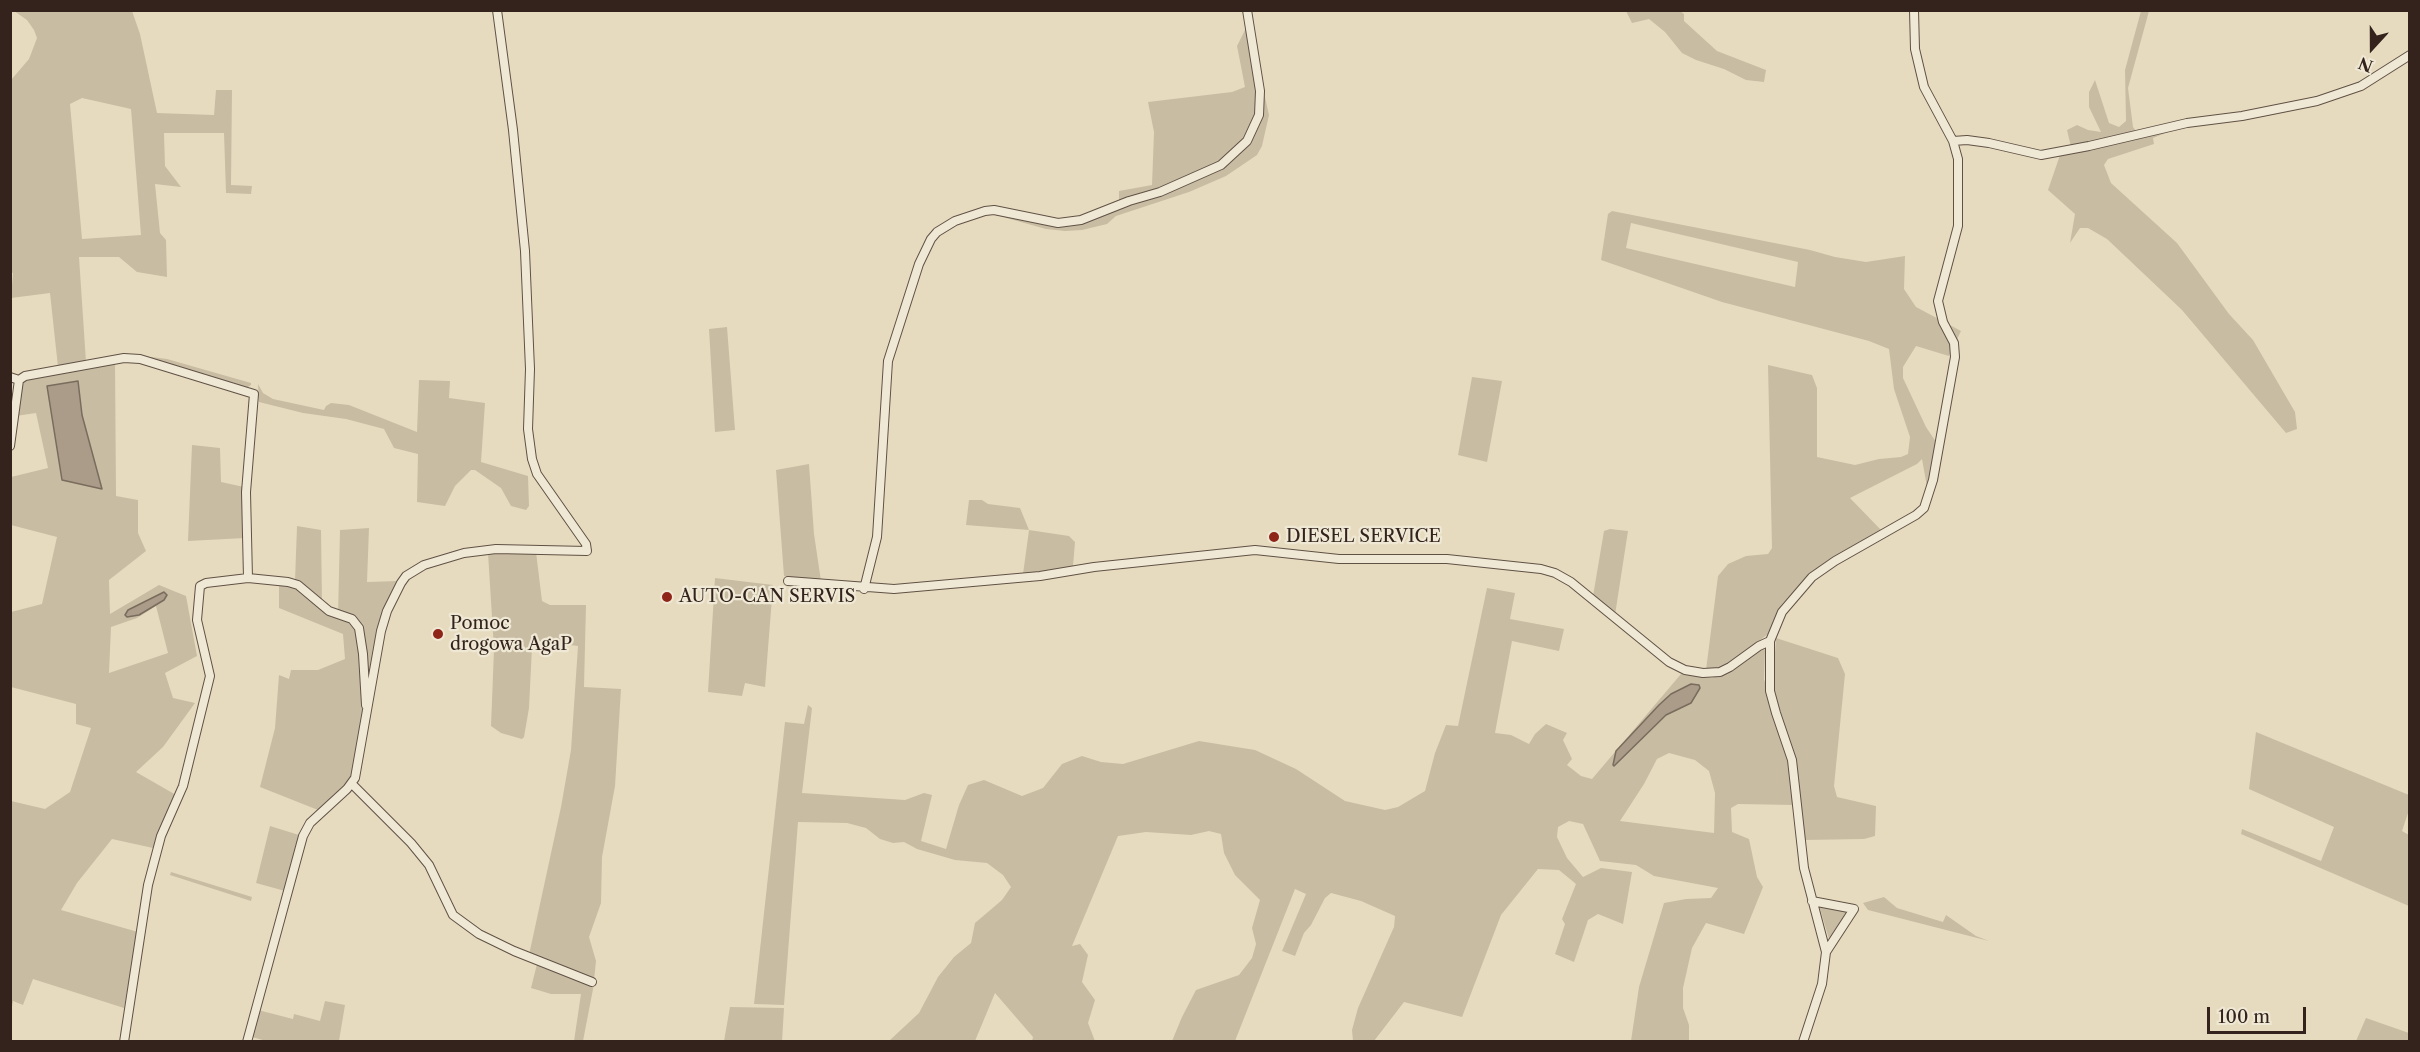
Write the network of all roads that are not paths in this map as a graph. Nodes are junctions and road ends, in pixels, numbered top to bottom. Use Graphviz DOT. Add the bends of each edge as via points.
graph roads {
  1 [pos="497,10"];
  2 [pos="1247,10"];
  3 [pos="1914,10"];
  4 [pos="2409,55"];
  5 [pos="1953,141"];
  6 [pos="15,379"];
  7 [pos="10,446"];
  8 [pos="248,578"];
  9 [pos="788,581"];
  10 [pos="864,589"];
  11 [pos="1770,640"];
  12 [pos="367,714"];
  13 [pos="352,784"];
  14 [pos="1812,901"];
  15 [pos="1826,952"];
  16 [pos="592,982"];
  17 [pos="124,1041"];
  18 [pos="247,1041"];
  19 [pos="1803,1041"];
  1 -- 12 [label="street" via="525,251 532,459 537,474 587,551 479,551 451,555 414,570 401,583 384,620"];
  2 -- 10 [label="street" via="1260,91 1259,115 1247,141 1221,165 1081,220 1058,223 985,211 955,220 931,239 919,264 888,361 877,537"];
  3 -- 5 [label="street" via="1916,49 1924,87"];
  4 -- 5 [label="street" via="2361,86 2317,101 2242,117 2187,123 2089,146 2041,155 1989,143"];
  5 -- 11 [label="street" via="1959,177 1958,219 1938,301 1954,343 1955,357 1927,501 1916,515 1812,577 1782,612"];
  6 -- 7 [label="street"];
  6 -- 8 [label="street" via="140,358 254,394 246,492"];
  8 -- 12 [label="street" via="298,585 320,605 352,619 359,628"];
  8 -- 17 [label="street" via="200,586 197,620 210,676 183,786 161,836 148,885"];
  9 -- 10 [label="street"];
  10 -- 11 [label="street" via="976,582 1255,550 1339,559 1447,559 1555,573 1684,670 1720,672"];
  11 -- 14 [label="street" via="1770,691 1792,760 1804,868"];
  12 -- 13 [label="street"];
  13 -- 16 [label="street" via="429,865 453,915 505,947"];
  13 -- 18 [label="street" via="310,823 303,836"];
  14 -- 15 [label="street"];
  14 -- 15 [label="street" via="1854,909"];
  15 -- 19 [label="street" via="1822,984"];
}
